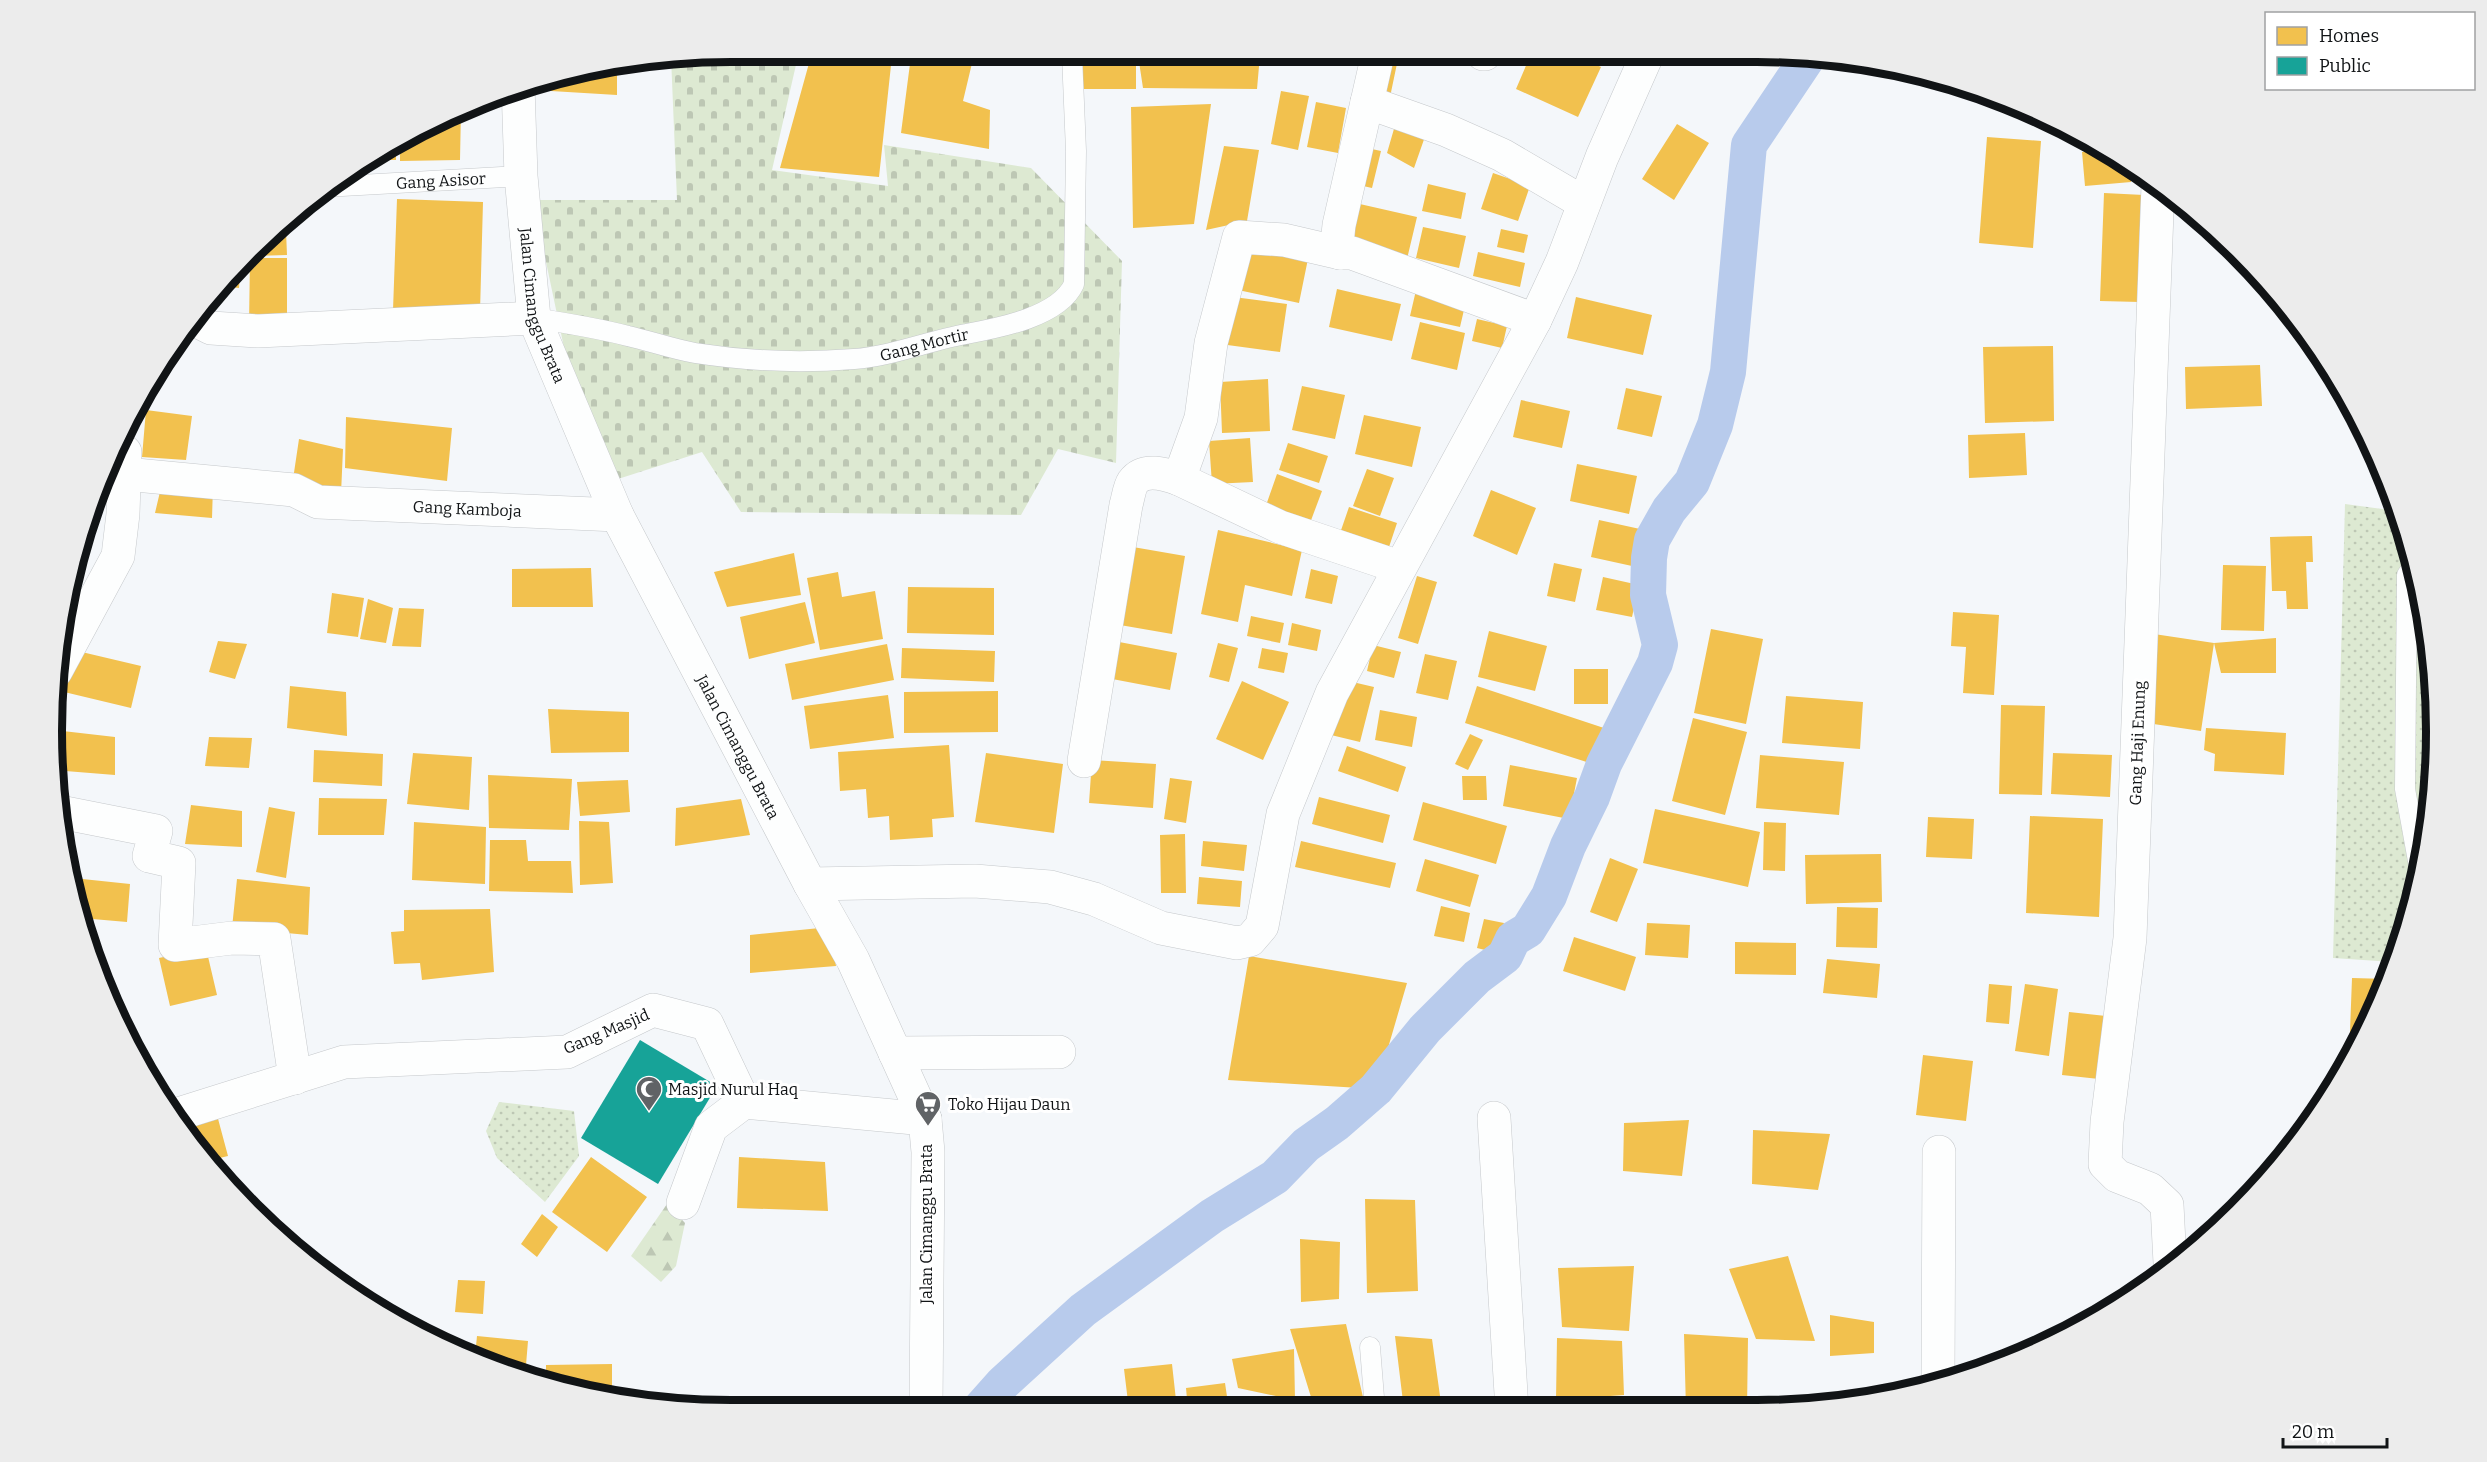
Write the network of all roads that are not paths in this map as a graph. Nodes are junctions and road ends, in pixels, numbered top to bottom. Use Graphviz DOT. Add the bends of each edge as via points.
graph roads {
  1 [pos="1072,62"];
  2 [pos="1376,62"];
  3 [pos="1644,62"];
  4 [pos="518,96"];
  5 [pos="1367,102"];
  6 [pos="521,176"];
  7 [pos="342,186"];
  8 [pos="2158,195"];
  9 [pos="1584,202"];
  10 [pos="1340,253"];
  11 [pos="534,318"];
  12 [pos="1535,320"];
  13 [pos="200,323"];
  14 [pos="119,462"];
  15 [pos="1179,479"];
  16 [pos="617,515"];
  17 [pos="1400,567"];
  18 [pos="2407,575"];
  19 [pos="66,652"];
  20 [pos="1084,761"];
  21 [pos="67,813"];
  22 [pos="2415,847"];
  23 [pos="810,884"];
  24 [pos="1059,1052"];
  25 [pos="895,1053"];
  26 [pos="295,1078"];
  27 [pos="744,1102"];
  28 [pos="181,1113"];
  29 [pos="1494,1118"];
  30 [pos="925,1119"];
  31 [pos="1939,1152"];
  32 [pos="683,1203"];
  33 [pos="2170,1257"];
  34 [pos="1370,1347"];
  35 [pos="1938,1375"];
  36 [pos="926,1400"];
  37 [pos="1374,1400"];
  38 [pos="1511,1400"];
  1 -- 11 [label="lane, Gang Mortir" via="1075,276 1071,291 1054,306 985,330 877,356 843,359 695,353 619,333"];
  2 -- 5 [label="street"];
  3 -- 9 [label="street"];
  4 -- 6 [label="street, Jalan Cimanggu Brata"];
  5 -- 9 [label="street" via="1502,155"];
  5 -- 10 [label="street" via="1339,225"];
  6 -- 7 [label="lane, Gang Asisor"];
  6 -- 11 [label="street, Jalan Cimanggu Brata"];
  8 -- 33 [label="street, Gang Haji Enung" via="2130,938 2105,1164 2117,1176 2150,1189 2168,1205"];
  9 -- 12 [label="street"];
  10 -- 12 [label="street" via="1352,253"];
  10 -- 15 [label="street" via="1284,240 1239,237 1211,343 1201,418"];
  11 -- 13 [label="street" via="258,331 211,328"];
  11 -- 16 [label="street, Jalan Cimanggu Brata"];
  12 -- 17 [label="street"];
  14 -- 16 [label="street, Gang Kamboja" via="294,490 318,502"];
  14 -- 19 [label="street" via="118,556"];
  15 -- 17 [label="street" via="1280,527"];
  15 -- 20 [label="street" via="1151,473 1133,482 1123,520"];
  16 -- 23 [label="street, Jalan Cimanggu Brata"];
  17 -- 23 [label="street" via="1332,693 1282,814 1262,926 1250,940 1237,943 1161,928 1094,899 1050,887 975,881"];
  18 -- 22 [label="lane" via="2405,789"];
  21 -- 26 [label="street" via="156,831 149,856 179,863 175,945 232,938 274,939"];
  23 -- 25 [label="street, Jalan Cimanggu Brata" via="853,960"];
  24 -- 25 [label="street"];
  25 -- 30 [label="street, Jalan Cimanggu Brata"];
  26 -- 27 [label="street, Gang Masjid" via="345,1062 567,1052 653,1010 707,1024"];
  26 -- 28 [label="street, Gang Masjid"];
  27 -- 30 [label="street"];
  27 -- 32 [label="street" via="711,1127"];
  29 -- 38 [label="street"];
  30 -- 36 [label="street, Jalan Cimanggu Brata"];
  31 -- 35 [label="street"];
  34 -- 37 [label="lane"];
}
